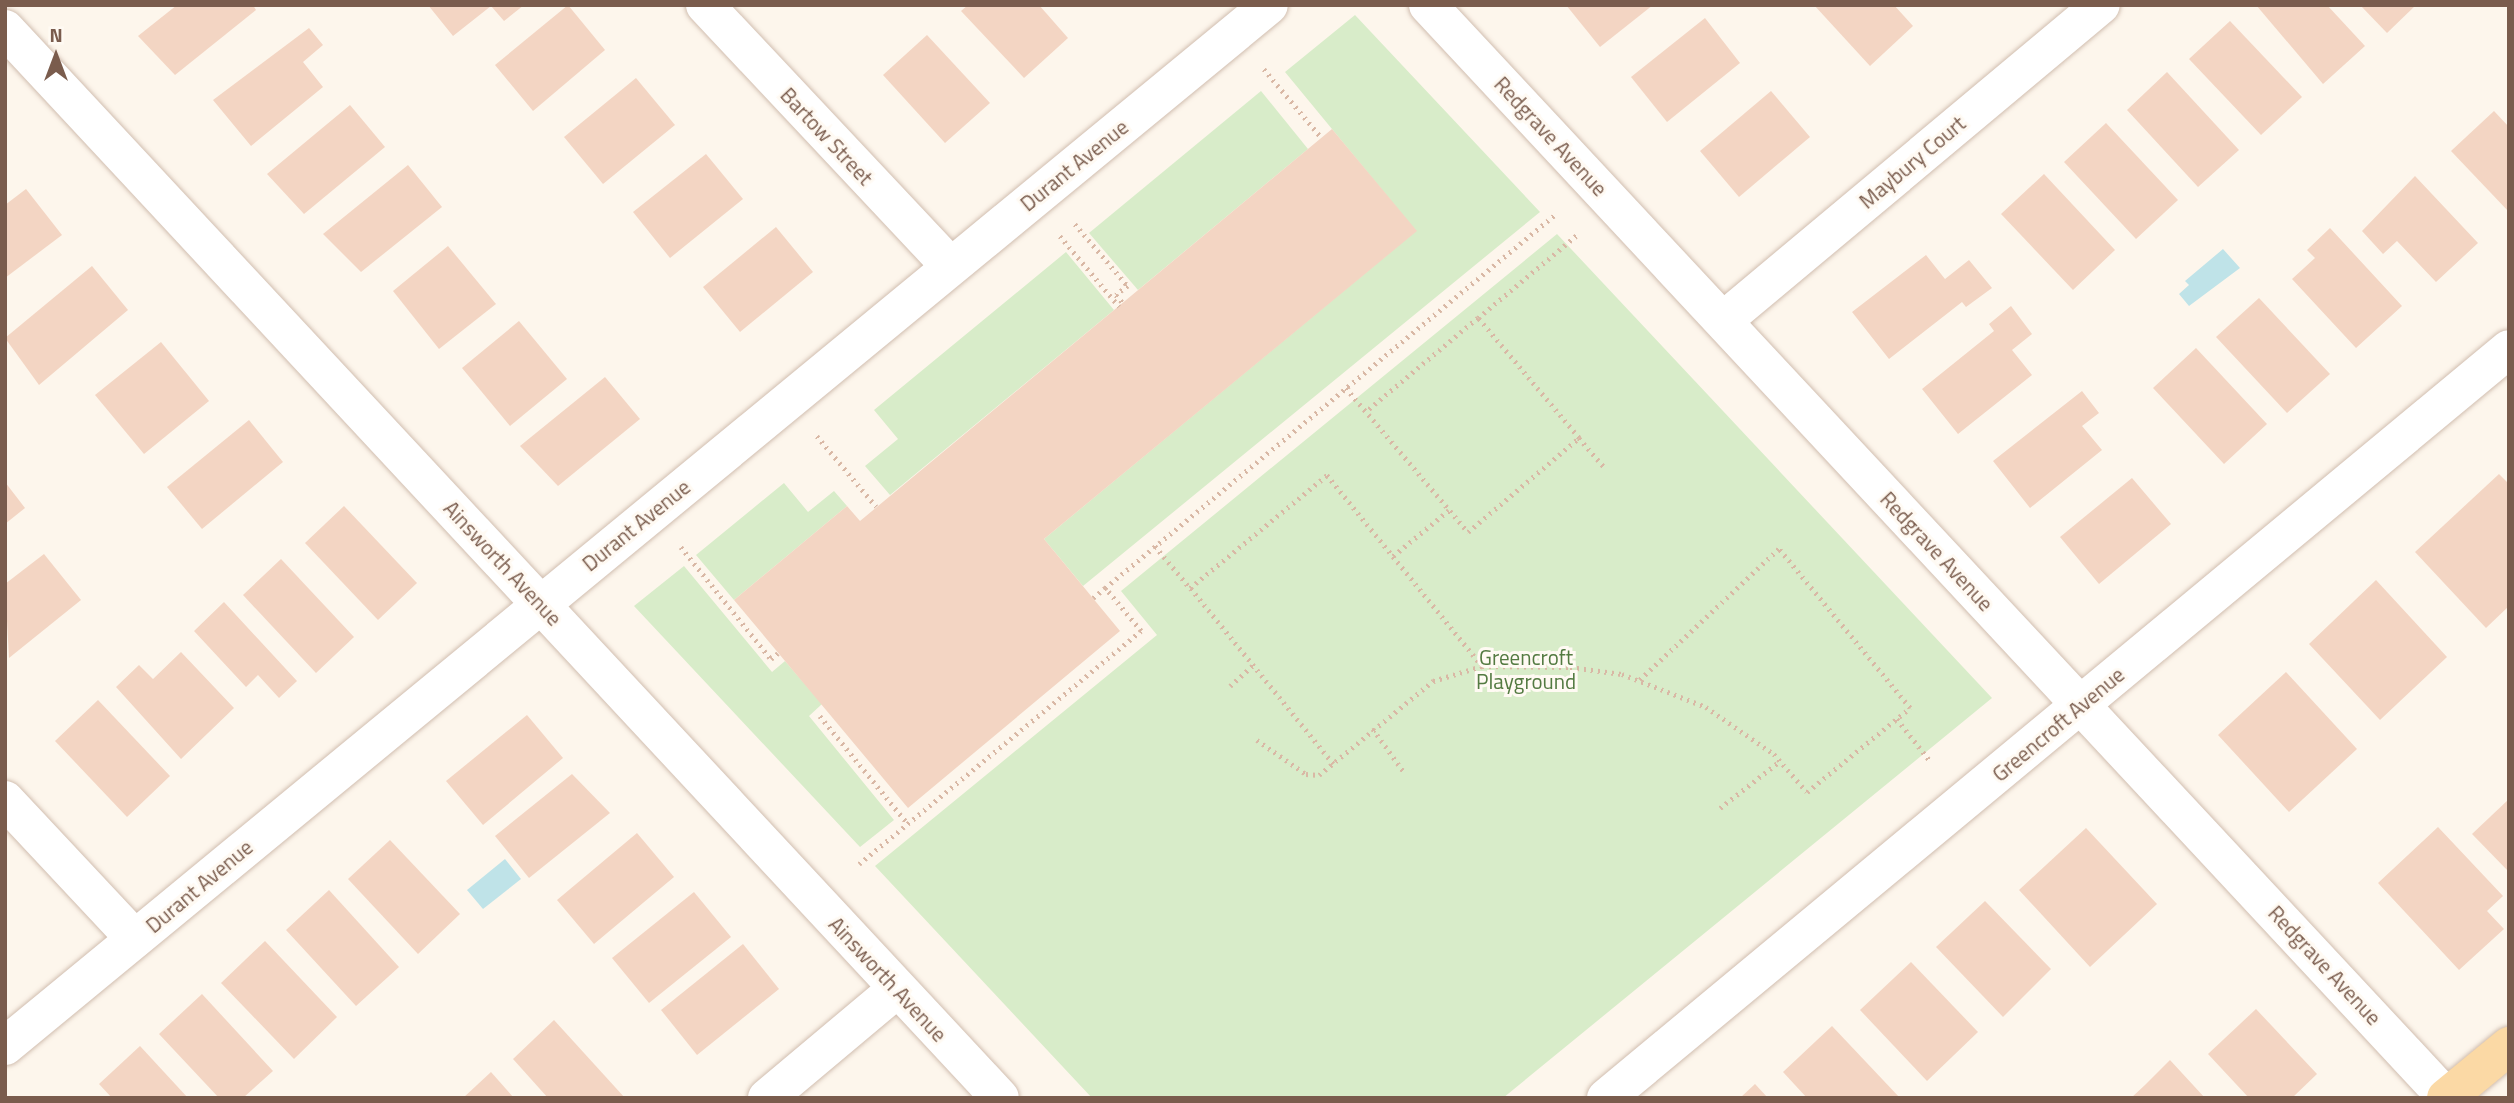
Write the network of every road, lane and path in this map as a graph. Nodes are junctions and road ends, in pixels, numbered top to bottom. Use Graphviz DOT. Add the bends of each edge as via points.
graph roads {
  1 [pos="705,5"];
  2 [pos="1269,5"];
  3 [pos="1428,5"];
  4 [pos="2101,5"];
  5 [pos="5,29"];
  6 [pos="1264,69"];
  7 [pos="1321,137"];
  8 [pos="1557,213"];
  9 [pos="1075,224"];
  10 [pos="1577,235"];
  11 [pos="1060,236"];
  12 [pos="950,267"];
  13 [pos="1478,318"];
  14 [pos="1724,320"];
  15 [pos="2509,349"];
  16 [pos="1346,388"];
  17 [pos="1366,412"];
  18 [pos="817,436"];
  19 [pos="1579,438"];
  20 [pos="1604,467"];
  21 [pos="876,506"];
  22 [pos="1449,509"];
  23 [pos="1155,546"];
  24 [pos="681,547"];
  25 [pos="1393,556"];
  26 [pos="1105,588"];
  27 [pos="1190,588"];
  28 [pos="1093,598"];
  29 [pos="541,604"];
  30 [pos="778,653"];
  31 [pos="1253,665"];
  32 [pos="1482,666"];
  33 [pos="1640,680"];
  34 [pos="1230,686"];
  35 [pos="2081,706"];
  36 [pos="820,716"];
  37 [pos="1896,719"];
  38 [pos="1373,729"];
  39 [pos="1257,740"];
  40 [pos="1780,761"];
  41 [pos="1931,762"];
  42 [pos="1333,764"];
  43 [pos="878,772"];
  44 [pos="1404,772"];
  45 [pos="870,778"];
  46 [pos="5,800"];
  47 [pos="1720,808"];
  48 [pos="908,824"];
  49 [pos="859,864"];
  50 [pos="135,939"];
  51 [pos="897,989"];
  52 [pos="5,1046"];
  53 [pos="2509,1046"];
  54 [pos="767,1098"];
  55 [pos="1000,1098"];
  56 [pos="1606,1098"];
  57 [pos="2446,1098"];
  1 -- 12 [label="street, Bartow Street"];
  2 -- 12 [label="street, Durant Avenue"];
  3 -- 14 [label="street, Redgrave Avenue"];
  4 -- 14 [label="street, Maybury Court"];
  5 -- 29 [label="street, Ainsworth Avenue"];
  6 -- 7 [label="path"];
  8 -- 16 [label="path"];
  9 -- 11 [label="path" via="1128,286 1116,295 1121,304"];
  10 -- 13 [label="path"];
  12 -- 29 [label="street, Durant Avenue"];
  13 -- 17 [label="path"];
  13 -- 19 [label="path"];
  14 -- 35 [label="street, Redgrave Avenue"];
  15 -- 35 [label="street, Greencroft Avenue"];
  16 -- 17 [label="path"];
  16 -- 23 [label="path"];
  17 -- 22 [label="path"];
  18 -- 21 [label="path"];
  19 -- 20 [label="path"];
  19 -- 22 [label="path" via="1468,532"];
  22 -- 25 [label="path"];
  23 -- 26 [label="path"];
  23 -- 27 [label="path"];
  24 -- 30 [label="path" via="771,659"];
  25 -- 27 [label="path" via="1327,475"];
  25 -- 32 [label="path"];
  26 -- 28 [label="path"];
  26 -- 48 [label="path" via="1141,631"];
  27 -- 31 [label="path"];
  29 -- 50 [label="street, Durant Avenue"];
  29 -- 51 [label="street, Ainsworth Avenue"];
  31 -- 34 [label="path"];
  31 -- 42 [label="path"];
  32 -- 33 [label="path" via="1570,667"];
  32 -- 38 [label="path" via="1433,681"];
  33 -- 37 [label="path" via="1779,549 1910,708"];
  33 -- 40 [label="path" via="1706,707"];
  35 -- 56 [label="street, Greencroft Avenue"];
  35 -- 57 [label="street, Redgrave Avenue"];
  36 -- 45 [label="path"];
  37 -- 40 [label="path" via="1807,792"];
  37 -- 41 [label="path"];
  38 -- 42 [label="path"];
  38 -- 44 [label="path"];
  39 -- 42 [label="path" via="1306,774 1319,775"];
  40 -- 47 [label="path"];
  43 -- 45 [label="path"];
  45 -- 48 [label="path"];
  46 -- 50 [label="street"];
  48 -- 49 [label="path"];
  50 -- 52 [label="street, Durant Avenue"];
  51 -- 54 [label="street"];
  51 -- 55 [label="street, Ainsworth Avenue"];
  53 -- 57 [label="main road"];
}
